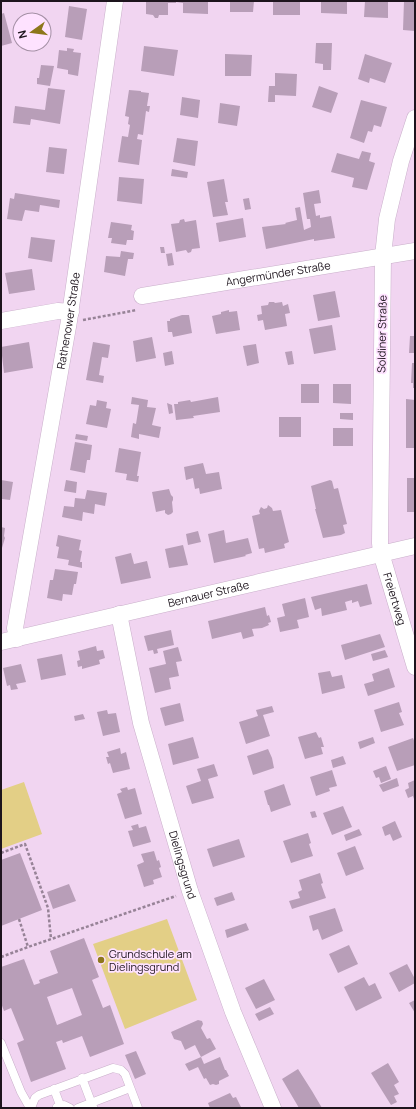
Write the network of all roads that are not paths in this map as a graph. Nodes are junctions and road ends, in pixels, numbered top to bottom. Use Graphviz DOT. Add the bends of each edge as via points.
graph roads {
  1 [pos="115,1"];
  2 [pos="415,118"];
  3 [pos="415,250"];
  4 [pos="383,256"];
  5 [pos="140,303"];
  6 [pos="75,316"];
  7 [pos="1,321"];
  8 [pos="415,546"];
  9 [pos="381,554"];
  10 [pos="119,614"];
  11 [pos="17,639"];
  12 [pos="1,642"];
  13 [pos="415,667"];
  14 [pos="1,1043"];
  15 [pos="82,1078"];
  16 [pos="130,1088"];
  17 [pos="54,1089"];
  18 [pos="92,1105"];
  19 [pos="58,1107"];
  20 [pos="30,1108"];
  21 [pos="70,1108"];
  22 [pos="78,1108"];
  23 [pos="138,1108"];
  24 [pos="272,1108"];
  1 -- 6 [label="street, Rathenower Straße"];
  2 -- 4 [label="street, Soldiner Straße" via="400,161 387,219"];
  3 -- 4 [label="street, Angermünder Straße"];
  4 -- 5 [label="street, Angermünder Straße"];
  4 -- 9 [label="street, Soldiner Straße"];
  6 -- 7 [label="street" via="58,310"];
  6 -- 11 [label="street, Rathenower Straße" via="15,628"];
  8 -- 9 [label="street, Bernauer Straße"];
  9 -- 10 [label="street, Bernauer Straße"];
  9 -- 13 [label="street, Freiertweg"];
  10 -- 11 [label="street, Bernauer Straße"];
  10 -- 24 [label="street, Dielingsgrund" via="141,723 190,891 232,1012"];
  11 -- 12 [label="street, Bernauer Straße"];
  14 -- 20 [label="lane"];
  15 -- 16 [label="lane" via="108,1068 117,1068 125,1074"];
  15 -- 17 [label="lane"];
  15 -- 18 [label="lane"];
  16 -- 18 [label="lane"];
  16 -- 23 [label="lane"];
  17 -- 19 [label="lane"];
  17 -- 20 [label="lane" via="35,1098"];
  18 -- 22 [label="lane"];
  19 -- 21 [label="lane" via="64,1104"];
}
